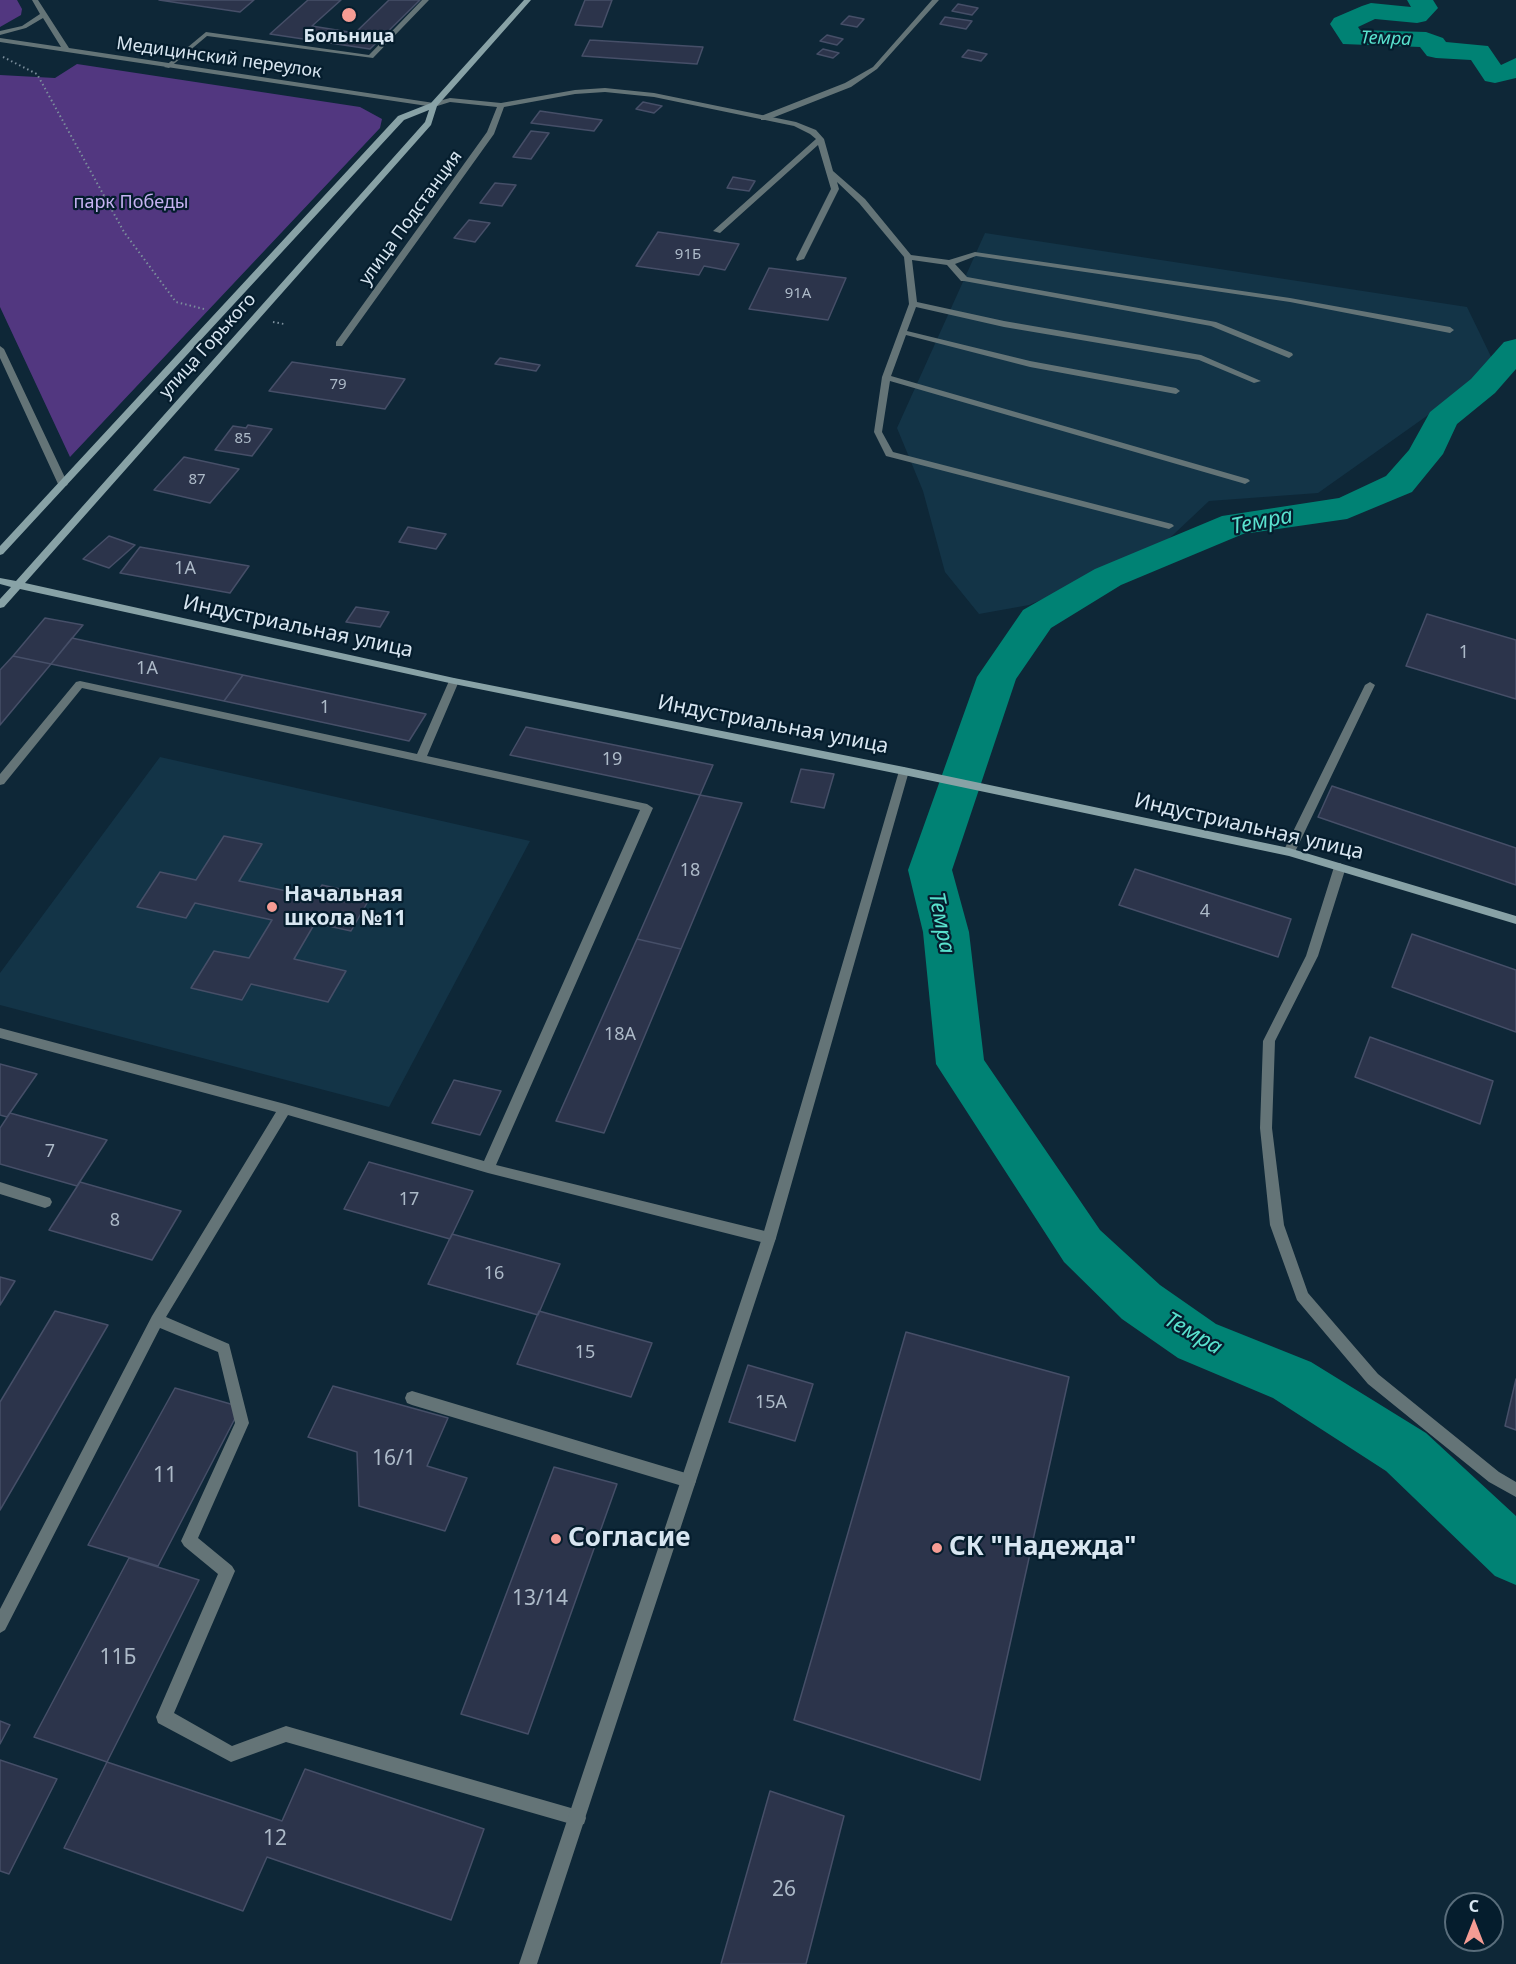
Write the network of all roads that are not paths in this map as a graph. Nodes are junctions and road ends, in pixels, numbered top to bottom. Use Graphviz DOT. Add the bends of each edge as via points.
graph roads {
  1 [pos="35,0"];
  2 [pos="426,0"];
  3 [pos="528,0"];
  4 [pos="936,0"];
  5 [pos="44,14"];
  6 [pos="0,33"];
  7 [pos="0,40"];
  8 [pos="67,51"];
  9 [pos="167,67"];
  10 [pos="434,105"];
  11 [pos="501,105"];
  12 [pos="764,118"];
  13 [pos="820,139"];
  14 [pos="829,171"];
  15 [pos="717,231"];
  16 [pos="908,257"];
  17 [pos="800,259"];
  18 [pos="950,263"];
  19 [pos="913,304"];
  20 [pos="1450,330"];
  21 [pos="902,332"];
  22 [pos="339,344"];
  23 [pos="0,349"];
  24 [pos="1289,356"];
  25 [pos="3,365"];
  26 [pos="886,377"];
  27 [pos="1257,381"];
  28 [pos="1176,391"];
  29 [pos="1245,481"];
  30 [pos="63,484"];
  31 [pos="1169,526"];
  32 [pos="0,552"];
  33 [pos="0,581"];
  34 [pos="18,585"];
  35 [pos="0,605"];
  36 [pos="454,681"];
  37 [pos="1370,685"];
  38 [pos="421,758"];
  39 [pos="904,771"];
  40 [pos="0,781"];
  41 [pos="1289,852"];
  42 [pos="1340,867"];
  43 [pos="1516,920"];
  44 [pos="0,1033"];
  45 [pos="285,1109"];
  46 [pos="488,1168"];
  47 [pos="0,1188"];
  48 [pos="45,1202"];
  49 [pos="769,1238"];
  50 [pos="157,1320"];
  51 [pos="412,1398"];
  52 [pos="689,1481"];
  53 [pos="1516,1490"];
  54 [pos="0,1625"];
  55 [pos="578,1818"];
  56 [pos="528,1964"];
  1 -- 5 [label="street"];
  2 -- 9 [label="street" via="371,57 206,33"];
  3 -- 10 [label="main road, улица Горького"];
  4 -- 12 [label="street" via="875,68 848,85"];
  5 -- 6 [label="street" via="24,27"];
  5 -- 8 [label="street"];
  7 -- 8 [label="street, Медицинский переулок"];
  8 -- 9 [label="street, Медицинский переулок"];
  9 -- 10 [label="street, Медицинский переулок"];
  10 -- 11 [label="street, Медицинский переулок" via="450,100"];
  10 -- 30 [label="main road, улица Горького" via="400,118"];
  10 -- 34 [label="main road, улица Горького" via="428,123"];
  11 -- 12 [label="street, Медицинский переулок" via="605,90 654,95"];
  11 -- 22 [label="street, улица Подстанция" via="491,132"];
  12 -- 13 [label="street, Медицинский переулок" via="796,124"];
  13 -- 14 [label="street"];
  13 -- 15 [label="street"];
  14 -- 16 [label="street" via="862,201"];
  14 -- 17 [label="street" via="835,189"];
  16 -- 18 [label="street"];
  16 -- 19 [label="street"];
  18 -- 20 [label="street" via="975,254 1290,300"];
  18 -- 24 [label="street" via="964,279 1213,324"];
  19 -- 21 [label="street"];
  19 -- 27 [label="street" via="1201,358"];
  21 -- 26 [label="street"];
  21 -- 28 [label="street" via="1030,364"];
  23 -- 25 [label="street"];
  25 -- 30 [label="street"];
  26 -- 29 [label="street"];
  26 -- 31 [label="street" via="878,432 889,453"];
  30 -- 32 [label="main road, улица Горького"];
  33 -- 34 [label="main road, Индустриальная улица"];
  34 -- 35 [label="main road, улица Горького"];
  34 -- 36 [label="main road, Индустриальная улица"];
  36 -- 38 [label="street"];
  36 -- 39 [label="main road, Индустриальная улица"];
  37 -- 41 [label="street"];
  38 -- 40 [label="street" via="80,684"];
  38 -- 46 [label="street" via="646,808"];
  39 -- 41 [label="main road, Индустриальная улица"];
  39 -- 49 [label="street"];
  41 -- 42 [label="main road, Индустриальная улица"];
  42 -- 43 [label="main road, Индустриальная улица"];
  42 -- 53 [label="street" via="1312,956 1269,1041 1266,1128 1278,1225 1302,1296 1373,1378 1494,1477"];
  44 -- 45 [label="street"];
  45 -- 46 [label="street"];
  45 -- 50 [label="street"];
  46 -- 49 [label="street"];
  47 -- 48 [label="street"];
  49 -- 52 [label="street"];
  50 -- 54 [label="street"];
  50 -- 55 [label="street" via="224,1348 242,1423 189,1541 227,1571 164,1717 231,1754 286,1734"];
  51 -- 52 [label="street"];
  52 -- 55 [label="street"];
  55 -- 56 [label="street"];
}
